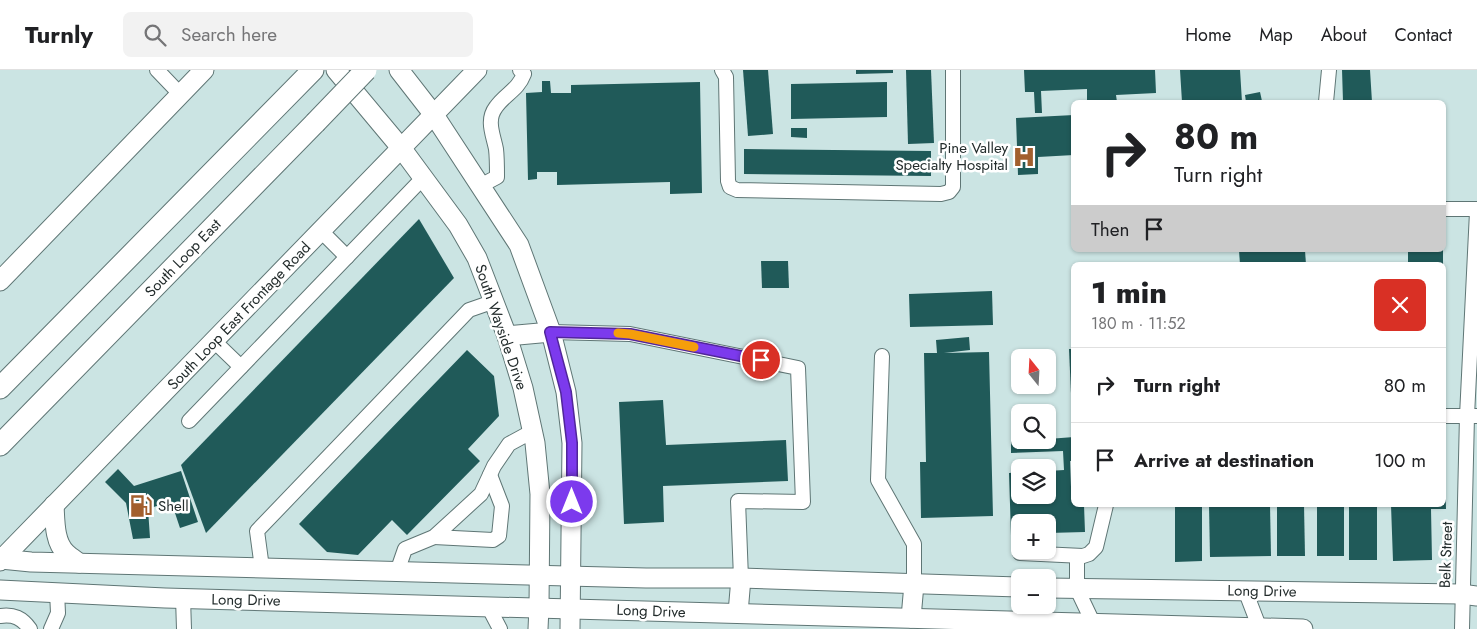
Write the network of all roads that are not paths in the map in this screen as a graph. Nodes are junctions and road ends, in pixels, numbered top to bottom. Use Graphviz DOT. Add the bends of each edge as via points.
graph roads {
  1 [pos="157,70"];
  2 [pos="203,70"];
  3 [pos="313,70"];
  4 [pos="336,70"];
  5 [pos="366,70"];
  6 [pos="399,70"];
  7 [pos="477,70"];
  8 [pos="520,70"];
  9 [pos="722,70"];
  10 [pos="953,70"];
  11 [pos="1328,70"];
  12 [pos="180,94"];
  13 [pos="1326,100"];
  14 [pos="434,115"];
  15 [pos="402,149"];
  16 [pos="422,179"];
  17 [pos="480,186"];
  18 [pos="1446,209"];
  19 [pos="1477,211"];
  20 [pos="321,232"];
  21 [pos="348,256"];
  22 [pos="3,272"];
  23 [pos="495,301"];
  24 [pos="550,332"];
  25 [pos="508,336"];
  26 [pos="214,341"];
  27 [pos="882,356"];
  28 [pos="241,367"];
  29 [pos="0,388"];
  30 [pos="1446,416"];
  31 [pos="1472,416"];
  32 [pos="189,421"];
  33 [pos="533,431"];
  34 [pos="0,445"];
  35 [pos="490,475"];
  36 [pos="54,505"];
  37 [pos="1106,507"];
  38 [pos="434,537"];
  39 [pos="1056,555"];
  40 [pos="1078,556"];
  41 [pos="1,560"];
  42 [pos="79,563"];
  43 [pos="165,565"];
  44 [pos="262,568"];
  45 [pos="366,571"];
  46 [pos="397,572"];
  47 [pos="538,575"];
  48 [pos="571,576"];
  49 [pos="741,578"];
  50 [pos="914,584"];
  51 [pos="1011,587"];
  52 [pos="1056,588"];
  53 [pos="1076,589"];
  54 [pos="0,590"];
  55 [pos="1245,590"];
  56 [pos="57,592"];
  57 [pos="1469,595"];
  58 [pos="174,598"];
  59 [pos="365,603"];
  60 [pos="488,606"];
  61 [pos="540,607"];
  62 [pos="570,608"];
  63 [pos="738,613"];
  64 [pos="0,616"];
  65 [pos="911,618"];
  66 [pos="1095,627"];
  67 [pos="52,628"];
  68 [pos="30,629"];
  69 [pos="184,629"];
  70 [pos="500,629"];
  71 [pos="538,629"];
  72 [pos="570,629"];
  73 [pos="1260,629"];
  74 [pos="1303,629"];
  75 [pos="1462,629"];
  1 -- 12 [label="street"];
  2 -- 12 [label="main road"];
  3 -- 29 [label="highway"];
  4 -- 15 [label="main road, South Wayside Drive"];
  5 -- 34 [label="highway, South Loop East, bridge"];
  6 -- 14 [label="main road"];
  7 -- 14 [label="main road, South Loop East Frontage Road"];
  8 -- 17 [label="street" via="524,74 520,84 491,115 497,176"];
  9 -- 10 [label="street" via="726,77 730,187 738,190 941,194 949,192 953,186"];
  11 -- 13 [label="street"];
  12 -- 22 [label="main road"];
  14 -- 15 [label="main road, South Loop East Frontage Road"];
  14 -- 17 [label="main road"];
  15 -- 16 [label="main road, South Wayside Drive"];
  15 -- 20 [label="main road, South Loop East Frontage Road"];
  16 -- 21 [label="street"];
  16 -- 23 [label="main road, South Wayside Drive" via="458,225 477,258"];
  17 -- 24 [label="main road" via="518,245"];
  18 -- 19 [label="street"];
  19 -- 31 [label="street, Belk Street"];
  20 -- 21 [label="street"];
  20 -- 26 [label="main road, South Loop East Frontage Road"];
  21 -- 28 [label="street"];
  23 -- 25 [label="main road, South Wayside Drive"];
  23 -- 44 [label="street" via="469,310 257,531"];
  24 -- 25 [label="main road"];
  24 -- 48 [label="main road" via="566,392 572,443"];
  24 -- 49 [label="street" via="630,334 798,368 803,502 738,500"];
  25 -- 33 [label="main road, South Wayside Drive"];
  26 -- 28 [label="street"];
  26 -- 36 [label="main road, South Loop East Frontage Road"];
  27 -- 50 [label="street" via="878,480 914,544"];
  28 -- 32 [label="street"];
  30 -- 31 [label="street"];
  31 -- 57 [label="street, Belk Street"];
  33 -- 35 [label="street" via="509,444"];
  33 -- 47 [label="main road, South Wayside Drive" via="540,494"];
  35 -- 38 [label="street" via="481,494"];
  35 -- 38 [label="street" via="502,506 499,536 493,540"];
  36 -- 41 [label="main road, South Loop East Frontage Road"];
  36 -- 42 [label="main road" via="57,536 64,552"];
  37 -- 40 [label="street" via="1096,547 1089,554"];
  38 -- 46 [label="street" via="405,549"];
  39 -- 40 [label="street"];
  40 -- 53 [label="street"];
  41 -- 42 [label="main road"];
  42 -- 43 [label="main road"];
  43 -- 44 [label="main road"];
  43 -- 58 [label="main road"];
  44 -- 45 [label="main road"];
  45 -- 46 [label="main road"];
  45 -- 59 [label="main road"];
  46 -- 47 [label="main road"];
  47 -- 48 [label="main road"];
  47 -- 61 [label="main road, South Wayside Drive"];
  48 -- 49 [label="main road"];
  48 -- 62 [label="main road"];
  49 -- 50 [label="main road"];
  49 -- 63 [label="main road"];
  50 -- 51 [label="main road"];
  50 -- 65 [label="main road"];
  52 -- 53 [label="main road, Long Drive"];
  53 -- 55 [label="main road, Long Drive"];
  53 -- 66 [label="street"];
  54 -- 56 [label="main road, Long Drive"];
  55 -- 57 [label="main road, Long Drive"];
  55 -- 73 [label="street"];
  56 -- 58 [label="main road, Long Drive"];
  56 -- 67 [label="street" via="58,613"];
  57 -- 75 [label="street, Belk Street"];
  58 -- 59 [label="main road, Long Drive"];
  58 -- 69 [label="street"];
  59 -- 60 [label="main road, Long Drive"];
  60 -- 61 [label="main road, Long Drive"];
  60 -- 70 [label="street"];
  61 -- 62 [label="main road, Long Drive"];
  61 -- 71 [label="main road, South Wayside Drive"];
  62 -- 63 [label="main road, Long Drive"];
  62 -- 72 [label="main road"];
  63 -- 65 [label="main road, Long Drive"];
  64 -- 68 [label="street" via="16,616"];
  65 -- 66 [label="main road, Long Drive"];
  66 -- 73 [label="main road, Long Drive"];
  73 -- 74 [label="main road, Long Drive"];
}
